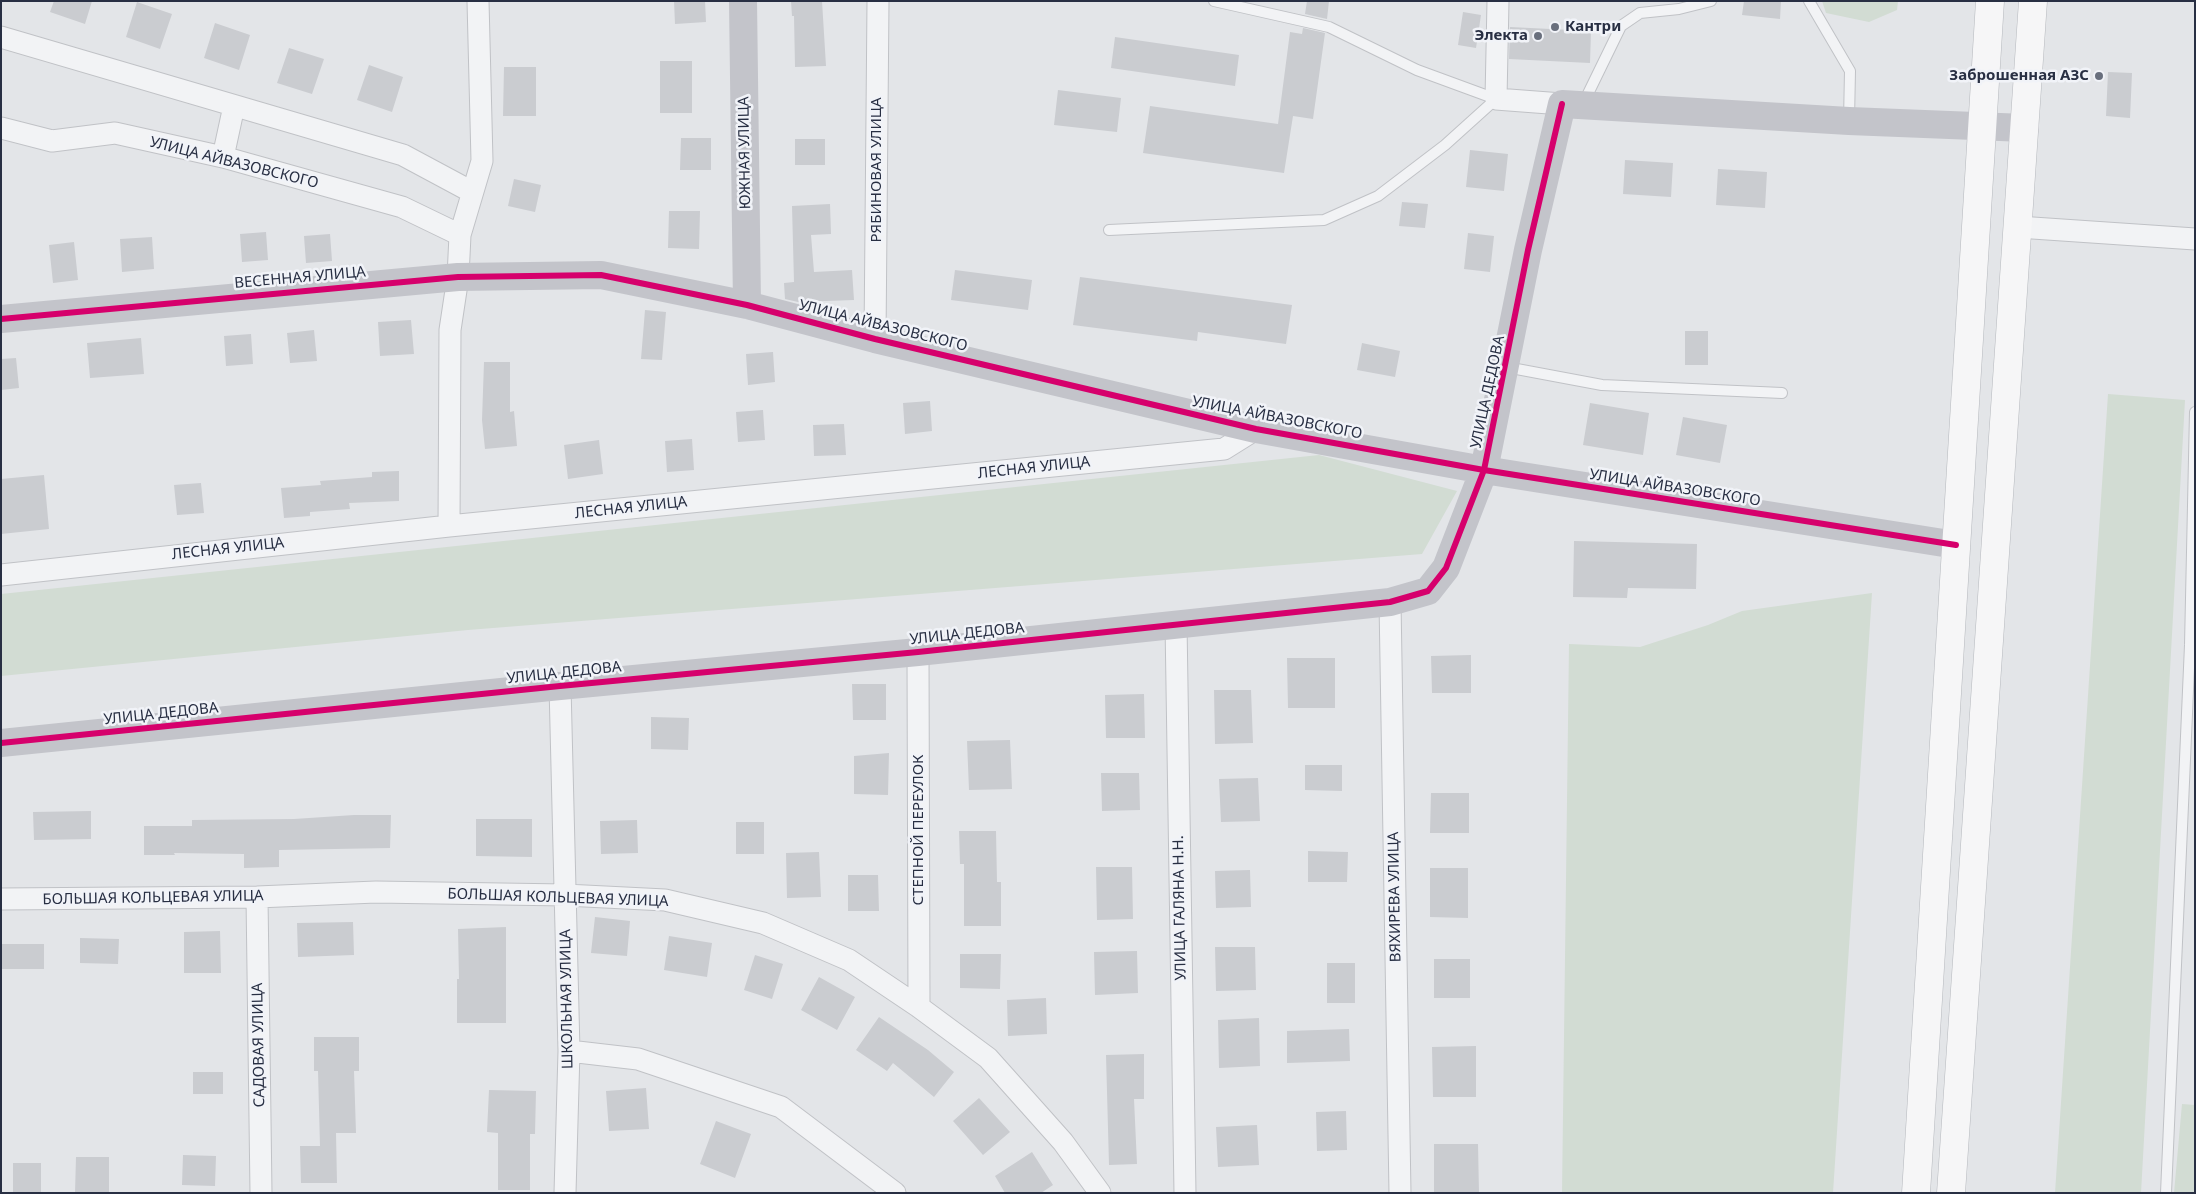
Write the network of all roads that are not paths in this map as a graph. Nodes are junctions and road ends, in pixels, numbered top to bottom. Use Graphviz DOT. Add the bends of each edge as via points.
graph roads {
  1 [pos="478,1"];
  2 [pos="743,1"];
  3 [pos="878,1"];
  4 [pos="1214,1"];
  5 [pos="1498,1"];
  6 [pos="1710,1"];
  7 [pos="1809,1"];
  8 [pos="1990,1"];
  9 [pos="2033,1"];
  10 [pos="1,37"];
  11 [pos="1496,99"];
  12 [pos="1572,104"];
  13 [pos="234,106"];
  14 [pos="1849,121"];
  15 [pos="1982,125"];
  16 [pos="1,128"];
  17 [pos="2025,128"];
  18 [pos="223,157"];
  19 [pos="472,192"];
  20 [pos="2018,227"];
  21 [pos="1109,230"];
  22 [pos="460,235"];
  23 [pos="2195,239"];
  24 [pos="601,274"];
  25 [pos="458,277"];
  26 [pos="747,305"];
  27 [pos="1,319"];
  28 [pos="875,339"];
  29 [pos="1506,366"];
  30 [pos="1782,393"];
  31 [pos="2195,412"];
  32 [pos="1256,429"];
  33 [pos="1484,470"];
  34 [pos="449,526"];
  35 [pos="1956,545"];
  36 [pos="1,575"];
  37 [pos="1390,602"];
  38 [pos="1176,623"];
  39 [pos="918,652"];
  40 [pos="560,686"];
  41 [pos="1,743"];
  42 [pos="565,895"];
  43 [pos="257,897"];
  44 [pos="1,899"];
  45 [pos="919,1007"];
  46 [pos="569,1051"];
  47 [pos="261,1193"];
  48 [pos="565,1193"];
  49 [pos="895,1193"];
  50 [pos="1100,1193"];
  51 [pos="1185,1193"];
  52 [pos="1400,1193"];
  53 [pos="1916,1193"];
  54 [pos="1951,1193"];
  55 [pos="2166,1193"];
  1 -- 19 [label="street" via="482,161"];
  2 -- 26 [label="street, ЮЖНАЯ УЛИЦА"];
  3 -- 28 [label="street, РЯБИНОВАЯ УЛИЦА"];
  4 -- 11 [label="lane" via="1329,27 1417,70"];
  5 -- 11 [label="street"];
  6 -- 12 [label="lane" via="1679,9 1640,13 1621,26"];
  7 -- 14 [label="lane" via="1850,71"];
  8 -- 15 [label="highway"];
  9 -- 17 [label="highway"];
  10 -- 13 [label="street"];
  11 -- 12 [label="street"];
  11 -- 21 [label="lane" via="1446,145 1378,196 1324,220"];
  12 -- 14 [label="street"];
  12 -- 29 [label="street, УЛИЦА ДЕДОВА" via="1528,250"];
  13 -- 18 [label="street"];
  13 -- 19 [label="street" via="403,155"];
  14 -- 15 [label="street"];
  15 -- 17 [label="street"];
  15 -- 35 [label="highway"];
  16 -- 18 [label="street, УЛИЦА АЙВАЗОВСКОГО" via="52,141 115,133"];
  17 -- 20 [label="highway"];
  18 -- 22 [label="street, УЛИЦА АЙВАЗОВСКОГО" via="402,207"];
  19 -- 22 [label="street"];
  20 -- 23 [label="street"];
  20 -- 54 [label="highway"];
  22 -- 25 [label="street"];
  24 -- 25 [label="street, ВЕСЕННАЯ УЛИЦА"];
  24 -- 26 [label="street, УЛИЦА АЙВАЗОВСКОГО"];
  25 -- 27 [label="street, ВЕСЕННАЯ УЛИЦА"];
  25 -- 34 [label="street" via="450,330"];
  26 -- 28 [label="street, УЛИЦА АЙВАЗОВСКОГО"];
  28 -- 32 [label="street, УЛИЦА АЙВАЗОВСКОГО"];
  29 -- 30 [label="lane" via="1602,385"];
  29 -- 33 [label="street, УЛИЦА ДЕДОВА"];
  31 -- 55 [label="lane" via="2190,645"];
  32 -- 33 [label="street, УЛИЦА АЙВАЗОВСКОГО"];
  32 -- 34 [label="street, ЛЕСНАЯ УЛИЦА" via="1224,449"];
  33 -- 35 [label="street, УЛИЦА АЙВАЗОВСКОГО"];
  33 -- 37 [label="street, УЛИЦА ДЕДОВА" via="1446,568 1428,591"];
  34 -- 36 [label="street, ЛЕСНАЯ УЛИЦА"];
  35 -- 53 [label="highway"];
  37 -- 38 [label="street, УЛИЦА ДЕДОВА"];
  37 -- 52 [label="street, ВЯХИРЕВА УЛИЦА"];
  38 -- 39 [label="street, УЛИЦА ДЕДОВА"];
  38 -- 51 [label="street, УЛИЦА ГАЛЯНА Н.Н."];
  39 -- 40 [label="street, УЛИЦА ДЕДОВА"];
  39 -- 45 [label="street, СТЕПНОЙ ПЕРЕУЛОК"];
  40 -- 41 [label="street, УЛИЦА ДЕДОВА"];
  40 -- 42 [label="street, ШКОЛЬНАЯ УЛИЦА"];
  42 -- 43 [label="street, БОЛЬШАЯ КОЛЬЦЕВАЯ УЛИЦА" via="376,892"];
  42 -- 45 [label="street, БОЛЬШАЯ КОЛЬЦЕВАЯ УЛИЦА" via="665,900 764,922 848,960"];
  42 -- 46 [label="street, ШКОЛЬНАЯ УЛИЦА"];
  43 -- 44 [label="street, БОЛЬШАЯ КОЛЬЦЕВАЯ УЛИЦА"];
  43 -- 47 [label="street, САДОВАЯ УЛИЦА"];
  45 -- 50 [label="street, БОЛЬШАЯ КОЛЬЦЕВАЯ УЛИЦА" via="988,1058 1063,1142"];
  46 -- 48 [label="street, ШКОЛЬНАЯ УЛИЦА"];
  46 -- 49 [label="street" via="638,1059 781,1107"];
}
